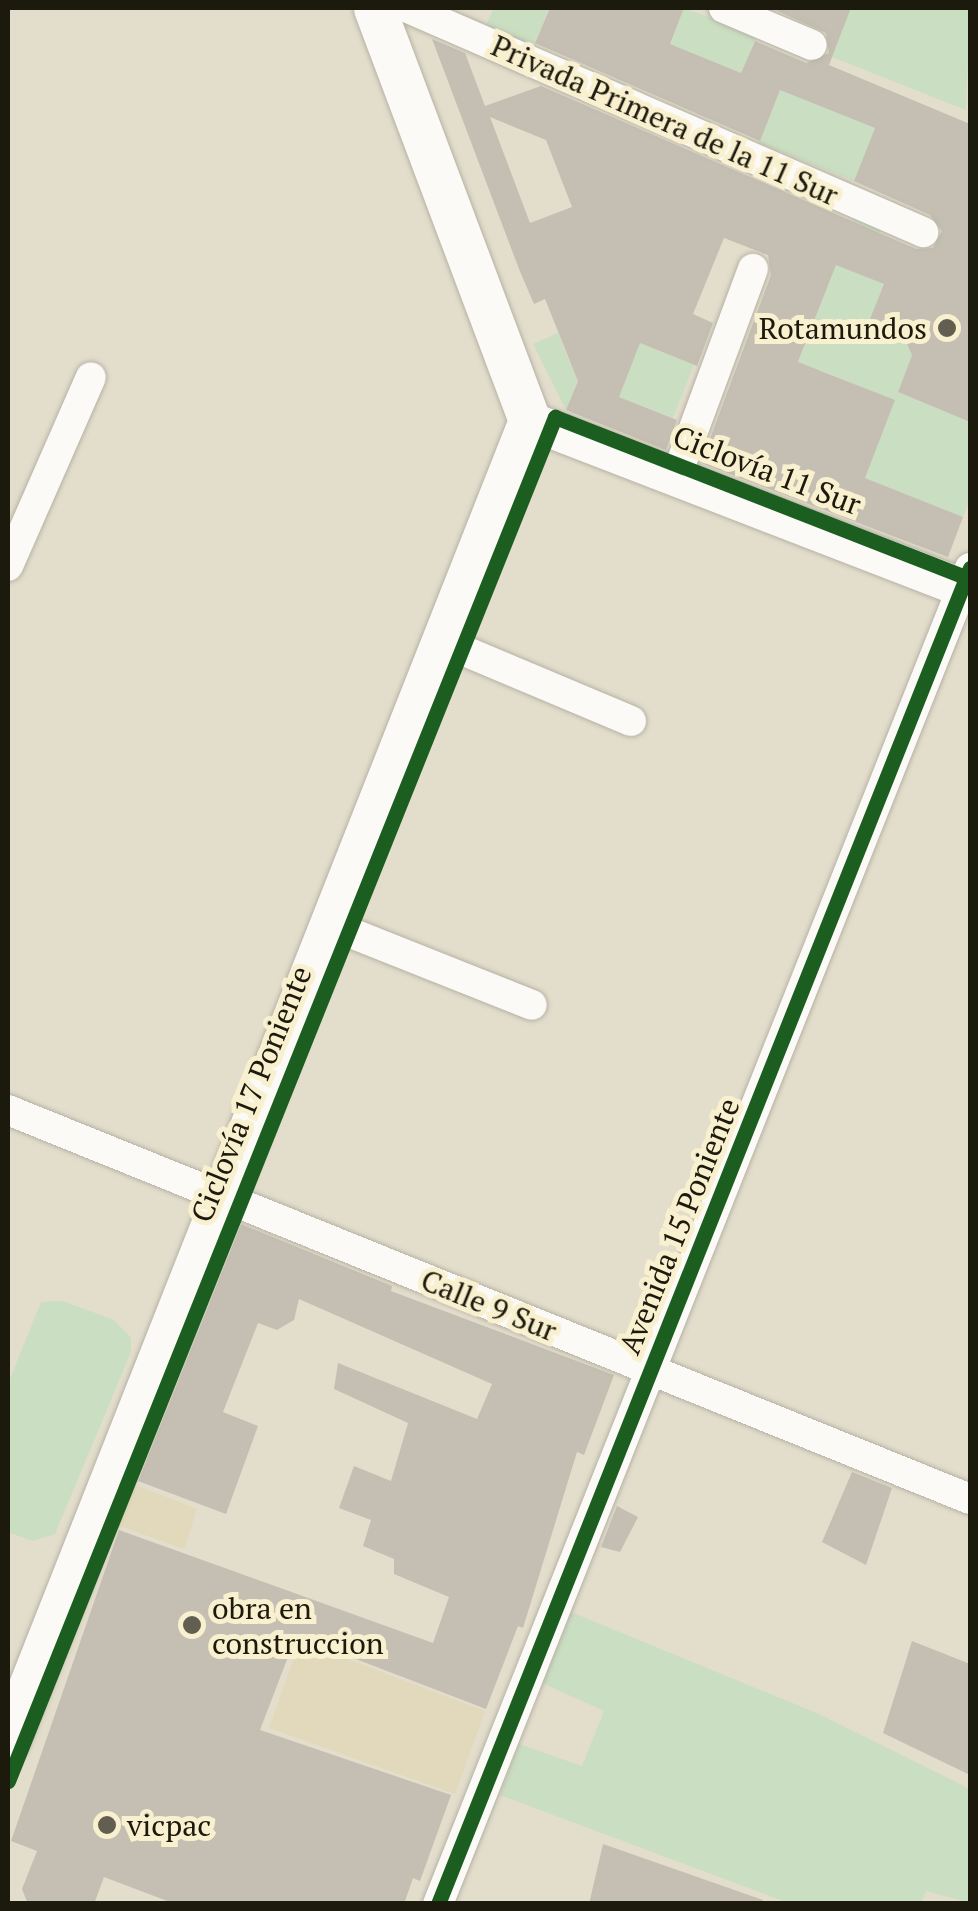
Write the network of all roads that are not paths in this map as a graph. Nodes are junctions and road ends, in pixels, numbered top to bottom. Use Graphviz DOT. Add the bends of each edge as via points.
graph roads {
  1 [pos="375,8"];
  2 [pos="408,8"];
  3 [pos="724,8"];
  4 [pos="812,45"];
  5 [pos="923,232"];
  6 [pos="753,269"];
  7 [pos="92,377"];
  8 [pos="530,421"];
  9 [pos="676,476"];
  10 [pos="8,566"];
  11 [pos="968,582"];
  12 [pos="444,642"];
  13 [pos="631,721"];
  14 [pos="331,925"];
  15 [pos="532,1005"];
  16 [pos="8,1110"];
  17 [pos="223,1199"];
  18 [pos="652,1371"];
  19 [pos="970,1499"];
  20 [pos="8,1742"];
  21 [pos="438,1904"];
  1 -- 8 [label="main road"];
  2 -- 5 [label="street, Privada Primera de la 11 Sur"];
  3 -- 4 [label="street"];
  6 -- 9 [label="street"];
  7 -- 10 [label="street"];
  8 -- 9 [label="street"];
  8 -- 12 [label="main road"];
  9 -- 11 [label="street"];
  11 -- 18 [label="street, Avenida 15 Poniente"];
  12 -- 13 [label="street"];
  12 -- 14 [label="main road"];
  14 -- 15 [label="street"];
  14 -- 17 [label="main road"];
  16 -- 17 [label="street, Calle 9 Sur"];
  17 -- 18 [label="street, Calle 9 Sur"];
  17 -- 20 [label="main road"];
  18 -- 19 [label="street, Calle 9 Sur"];
  18 -- 21 [label="street, Avenida 15 Poniente"];
}
